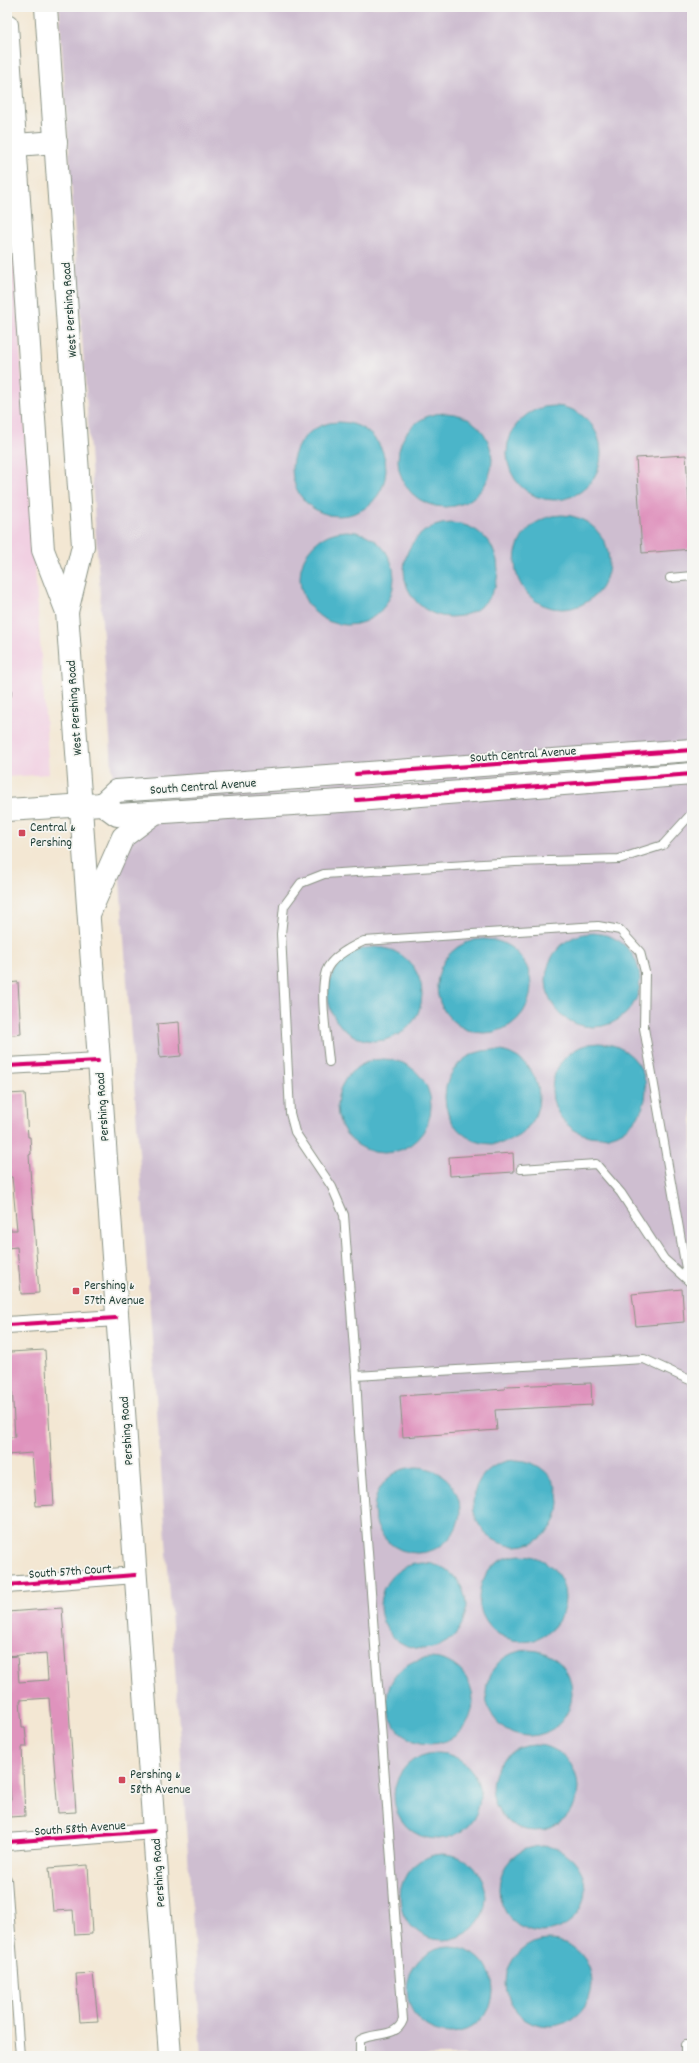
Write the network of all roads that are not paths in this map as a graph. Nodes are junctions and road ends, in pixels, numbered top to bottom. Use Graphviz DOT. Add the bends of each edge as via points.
graph roads {
  1 [pos="46,7"];
  2 [pos="7,25"];
  3 [pos="56,142"];
  4 [pos="16,145"];
  5 [pos="692,576"];
  6 [pos="670,578"];
  7 [pos="66,612"];
  8 [pos="7,683"];
  9 [pos="7,694"];
  10 [pos="692,750"];
  11 [pos="692,774"];
  12 [pos="102,804"];
  13 [pos="80,805"];
  14 [pos="7,810"];
  15 [pos="155,813"];
  16 [pos="692,813"];
  17 [pos="87,917"];
  18 [pos="98,1061"];
  19 [pos="329,1062"];
  20 [pos="7,1066"];
  21 [pos="521,1169"];
  22 [pos="690,1282"];
  23 [pos="116,1318"];
  24 [pos="7,1325"];
  25 [pos="356,1376"];
  26 [pos="692,1381"];
  27 [pos="135,1575"];
  28 [pos="7,1585"];
  29 [pos="154,1831"];
  30 [pos="7,1842"];
  31 [pos="7,1879"];
  32 [pos="10,1973"];
  33 [pos="692,2045"];
  34 [pos="20,2056"];
  35 [pos="170,2056"];
  36 [pos="360,2056"];
  37 [pos="685,2056"];
  1 -- 3 [label="main road, West Pershing Road"];
  2 -- 4 [label="main road, West Pershing Road"];
  3 -- 4 [label="main road"];
  3 -- 7 [label="main road, West Pershing Road" via="83,546"];
  4 -- 7 [label="main road, West Pershing Road" via="43,550"];
  5 -- 6 [label="lane"];
  7 -- 13 [label="main road, West Pershing Road"];
  8 -- 9 [label="lane"];
  10 -- 12 [label="main road, South Central Avenue" via="116,791"];
  11 -- 15 [label="main road, South Central Avenue"];
  12 -- 13 [label="main road"];
  12 -- 15 [label="main road, South Central Avenue" via="117,815"];
  13 -- 14 [label="main road"];
  13 -- 17 [label="main road, Pershing Road"];
  15 -- 17 [label="main road" via="123,837"];
  16 -- 25 [label="lane" via="663,845 619,859 514,862 324,874 301,883 284,906 281,934 290,1113 295,1132 332,1187 344,1215"];
  17 -- 18 [label="main road, Pershing Road"];
  18 -- 20 [label="street"];
  18 -- 23 [label="main road, Pershing Road"];
  19 -- 22 [label="lane" via="324,987 326,970 344,950 364,941 598,926 620,930 640,952 645,972 644,1028"];
  21 -- 22 [label="lane" via="596,1164 621,1193 664,1259"];
  23 -- 24 [label="street"];
  23 -- 27 [label="main road, Pershing Road"];
  25 -- 26 [label="lane" via="644,1359"];
  25 -- 36 [label="lane" via="403,2020 393,2032 367,2036 360,2040"];
  27 -- 28 [label="street, South 57th Court"];
  27 -- 29 [label="main road, Pershing Road"];
  29 -- 30 [label="street, South 58th Avenue"];
  29 -- 35 [label="main road, Pershing Road"];
  31 -- 32 [label="lane"];
  32 -- 34 [label="lane"];
  33 -- 37 [label="lane" via="684,2045"];
}
